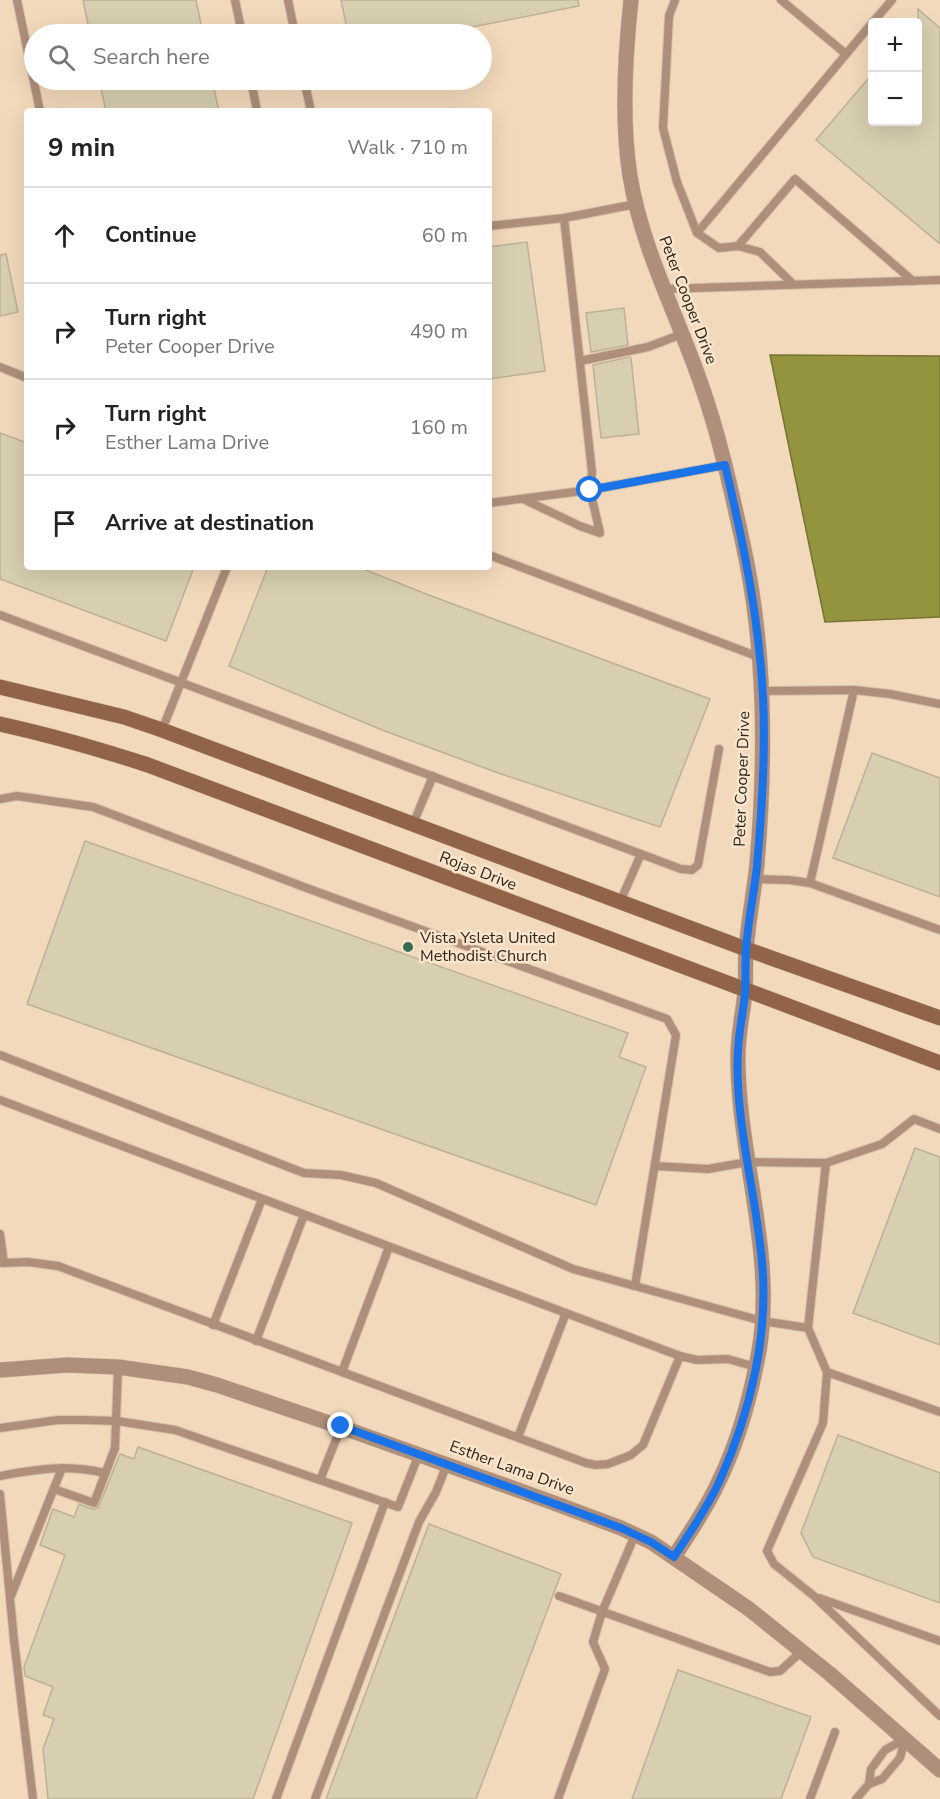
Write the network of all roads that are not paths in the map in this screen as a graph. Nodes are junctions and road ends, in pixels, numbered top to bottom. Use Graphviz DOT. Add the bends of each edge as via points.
graph roads {
  1 [pos="17,0"];
  2 [pos="235,0"];
  3 [pos="288,0"];
  4 [pos="631,0"];
  5 [pos="675,0"];
  6 [pos="781,0"];
  7 [pos="892,0"];
  8 [pos="877,18"];
  9 [pos="240,24"];
  10 [pos="293,24"];
  11 [pos="868,29"];
  12 [pos="24,34"];
  13 [pos="846,54"];
  14 [pos="36,90"];
  15 [pos="253,90"];
  16 [pos="306,90"];
  17 [pos="39,108"];
  18 [pos="256,108"];
  19 [pos="310,108"];
  20 [pos="636,204"];
  21 [pos="564,218"];
  22 [pos="492,226"];
  23 [pos="697,233"];
  24 [pos="738,246"];
  25 [pos="940,280"];
  26 [pos="913,281"];
  27 [pos="793,284"];
  28 [pos="664,289"];
  29 [pos="682,334"];
  30 [pos="580,361"];
  31 [pos="0,367"];
  32 [pos="24,377"];
  33 [pos="725,465"];
  34 [pos="590,490"];
  35 [pos="522,498"];
  36 [pos="492,503"];
  37 [pos="492,556"];
  38 [pos="226,570"];
  39 [pos="0,615"];
  40 [pos="759,657"];
  41 [pos="181,682"];
  42 [pos="0,687"];
  43 [pos="854,690"];
  44 [pos="763,691"];
  45 [pos="940,704"];
  46 [pos="0,724"];
  47 [pos="162,730"];
  48 [pos="719,749"];
  49 [pos="433,776"];
  50 [pos="0,799"];
  51 [pos="413,824"];
  52 [pos="641,854"];
  53 [pos="755,879"];
  54 [pos="810,883"];
  55 [pos="620,902"];
  56 [pos="940,930"];
  57 [pos="746,950"];
  58 [pos="745,990"];
  59 [pos="940,1018"];
  60 [pos="0,1055"];
  61 [pos="940,1063"];
  62 [pos="0,1100"];
  63 [pos="940,1129"];
  64 [pos="748,1162"];
  65 [pos="826,1163"];
  66 [pos="655,1166"];
  67 [pos="262,1199"];
  68 [pos="304,1215"];
  69 [pos="0,1234"];
  70 [pos="389,1246"];
  71 [pos="2,1263"];
  72 [pos="635,1287"];
  73 [pos="566,1313"];
  74 [pos="762,1321"];
  75 [pos="213,1324"];
  76 [pos="808,1328"];
  77 [pos="256,1341"];
  78 [pos="681,1356"];
  79 [pos="118,1367"];
  80 [pos="756,1367"];
  81 [pos="0,1370"];
  82 [pos="342,1372"];
  83 [pos="827,1372"];
  84 [pos="940,1412"];
  85 [pos="117,1421"];
  86 [pos="341,1426"];
  87 [pos="0,1428"];
  88 [pos="518,1437"];
  89 [pos="419,1454"];
  90 [pos="447,1464"];
  91 [pos="62,1468"];
  92 [pos="105,1473"];
  93 [pos="0,1476"];
  94 [pos="320,1480"];
  95 [pos="54,1489"];
  96 [pos="0,1494"];
  97 [pos="385,1502"];
  98 [pos="635,1535"];
  99 [pos="674,1557"];
  100 [pos="559,1596"];
  101 [pos="814,1596"];
  102 [pos="10,1599"];
  103 [pos="602,1612"];
  104 [pos="940,1641"];
  105 [pos="802,1651"];
  106 [pos="940,1716"];
  107 [pos="835,1732"];
  108 [pos="905,1739"];
  109 [pos="940,1770"];
  110 [pos="869,1784"];
  111 [pos="33,1799"];
  112 [pos="276,1799"];
  113 [pos="315,1799"];
  114 [pos="558,1799"];
  115 [pos="810,1799"];
  116 [pos="856,1799"];
  1 -- 12 [label="lane"];
  2 -- 9 [label="lane"];
  3 -- 10 [label="lane"];
  4 -- 20 [label="street, Peter Cooper Drive" via="627,146"];
  5 -- 23 [label="lane" via="669,16 663,128 677,182"];
  6 -- 13 [label="lane"];
  7 -- 8 [label="lane"];
  11 -- 13 [label="lane"];
  13 -- 23 [label="lane"];
  14 -- 17 [label="lane"];
  15 -- 18 [label="lane"];
  16 -- 19 [label="lane"];
  20 -- 21 [label="lane"];
  20 -- 28 [label="street, Peter Cooper Drive"];
  21 -- 22 [label="lane"];
  21 -- 30 [label="lane"];
  23 -- 24 [label="lane" via="719,248"];
  24 -- 26 [label="lane" via="795,179"];
  24 -- 27 [label="lane" via="760,252"];
  25 -- 26 [label="lane"];
  26 -- 27 [label="lane"];
  27 -- 28 [label="lane"];
  28 -- 29 [label="street, Peter Cooper Drive"];
  29 -- 30 [label="lane" via="648,347"];
  29 -- 33 [label="street, Peter Cooper Drive" via="702,385"];
  30 -- 34 [label="lane" via="592,472"];
  31 -- 32 [label="lane"];
  33 -- 34 [label="lane"];
  33 -- 40 [label="street, Peter Cooper Drive" via="744,549"];
  34 -- 35 [label="lane"];
  34 -- 35 [label="lane" via="600,533"];
  35 -- 36 [label="lane"];
  37 -- 40 [label="lane"];
  38 -- 41 [label="lane"];
  39 -- 41 [label="lane"];
  40 -- 44 [label="street, Peter Cooper Drive"];
  41 -- 47 [label="lane"];
  41 -- 49 [label="lane"];
  42 -- 47 [label="main road, Rojas Drive"];
  43 -- 44 [label="lane"];
  43 -- 45 [label="lane"];
  43 -- 54 [label="lane"];
  44 -- 53 [label="street, Peter Cooper Drive" via="763,773"];
  46 -- 58 [label="main road, Rojas Drive" via="148,765"];
  47 -- 51 [label="main road, Rojas Drive"];
  48 -- 52 [label="lane" via="699,865 692,870 681,869"];
  49 -- 51 [label="lane"];
  49 -- 52 [label="lane"];
  50 -- 66 [label="lane" via="17,796 93,807 667,1019 676,1035"];
  51 -- 55 [label="main road, Rojas Drive"];
  52 -- 55 [label="lane"];
  53 -- 54 [label="lane"];
  53 -- 57 [label="street, Peter Cooper Drive"];
  54 -- 56 [label="lane"];
  55 -- 57 [label="main road, Rojas Drive"];
  57 -- 58 [label="street, Peter Cooper Drive"];
  57 -- 59 [label="main road, Rojas Drive"];
  58 -- 61 [label="main road, Rojas Drive"];
  58 -- 64 [label="street, Peter Cooper Drive" via="738,1095"];
  60 -- 72 [label="lane" via="304,1173 341,1175 376,1183 573,1269"];
  62 -- 67 [label="lane"];
  63 -- 65 [label="lane" via="914,1119 882,1144"];
  64 -- 65 [label="lane"];
  64 -- 66 [label="lane" via="708,1169"];
  64 -- 74 [label="street, Peter Cooper Drive" via="762,1263"];
  65 -- 76 [label="lane"];
  66 -- 72 [label="lane"];
  67 -- 68 [label="lane"];
  67 -- 75 [label="lane"];
  68 -- 70 [label="lane"];
  68 -- 77 [label="lane"];
  69 -- 71 [label="lane"];
  70 -- 73 [label="lane"];
  70 -- 82 [label="lane"];
  71 -- 75 [label="lane" via="58,1266"];
  72 -- 74 [label="lane"];
  73 -- 78 [label="lane"];
  73 -- 88 [label="lane"];
  74 -- 76 [label="lane"];
  74 -- 80 [label="street, Peter Cooper Drive"];
  75 -- 77 [label="lane"];
  76 -- 83 [label="lane"];
  77 -- 82 [label="lane"];
  78 -- 80 [label="lane" via="728,1359"];
  78 -- 88 [label="lane" via="648,1438 631,1455 596,1465"];
  79 -- 81 [label="street, Esther Lama Drive" via="67,1365"];
  79 -- 85 [label="lane"];
  79 -- 86 [label="street, Esther Lama Drive" via="198,1379"];
  80 -- 99 [label="street, Peter Cooper Drive" via="736,1440 719,1481"];
  82 -- 88 [label="lane"];
  83 -- 84 [label="lane"];
  83 -- 101 [label="lane" via="823,1423 767,1551 774,1564"];
  85 -- 87 [label="lane" via="58,1420"];
  85 -- 92 [label="lane" via="115,1448"];
  85 -- 94 [label="lane" via="175,1430"];
  86 -- 89 [label="street, Esther Lama Drive"];
  86 -- 94 [label="lane"];
  89 -- 90 [label="street, Esther Lama Drive"];
  89 -- 97 [label="lane" via="398,1507"];
  90 -- 98 [label="street, Esther Lama Drive"];
  90 -- 113 [label="lane" via="419,1522"];
  91 -- 92 [label="lane"];
  91 -- 93 [label="lane"];
  91 -- 95 [label="lane"];
  92 -- 95 [label="lane" via="94,1503"];
  94 -- 97 [label="lane"];
  95 -- 102 [label="lane"];
  96 -- 102 [label="lane"];
  97 -- 112 [label="lane"];
  98 -- 99 [label="street, Esther Lama Drive"];
  98 -- 103 [label="lane"];
  99 -- 105 [label="street, Esther Lama Drive"];
  100 -- 103 [label="lane"];
  101 -- 104 [label="lane"];
  101 -- 106 [label="lane"];
  102 -- 111 [label="lane"];
  103 -- 105 [label="lane" via="770,1672 780,1671"];
  103 -- 114 [label="lane" via="593,1642 605,1669"];
  105 -- 108 [label="street, Esther Lama Drive"];
  107 -- 115 [label="lane"];
  108 -- 109 [label="street, Esther Lama Drive"];
  108 -- 110 [label="lane" via="900,1758 882,1779"];
  108 -- 110 [label="lane" via="885,1750 871,1769"];
  110 -- 116 [label="lane"];
}
